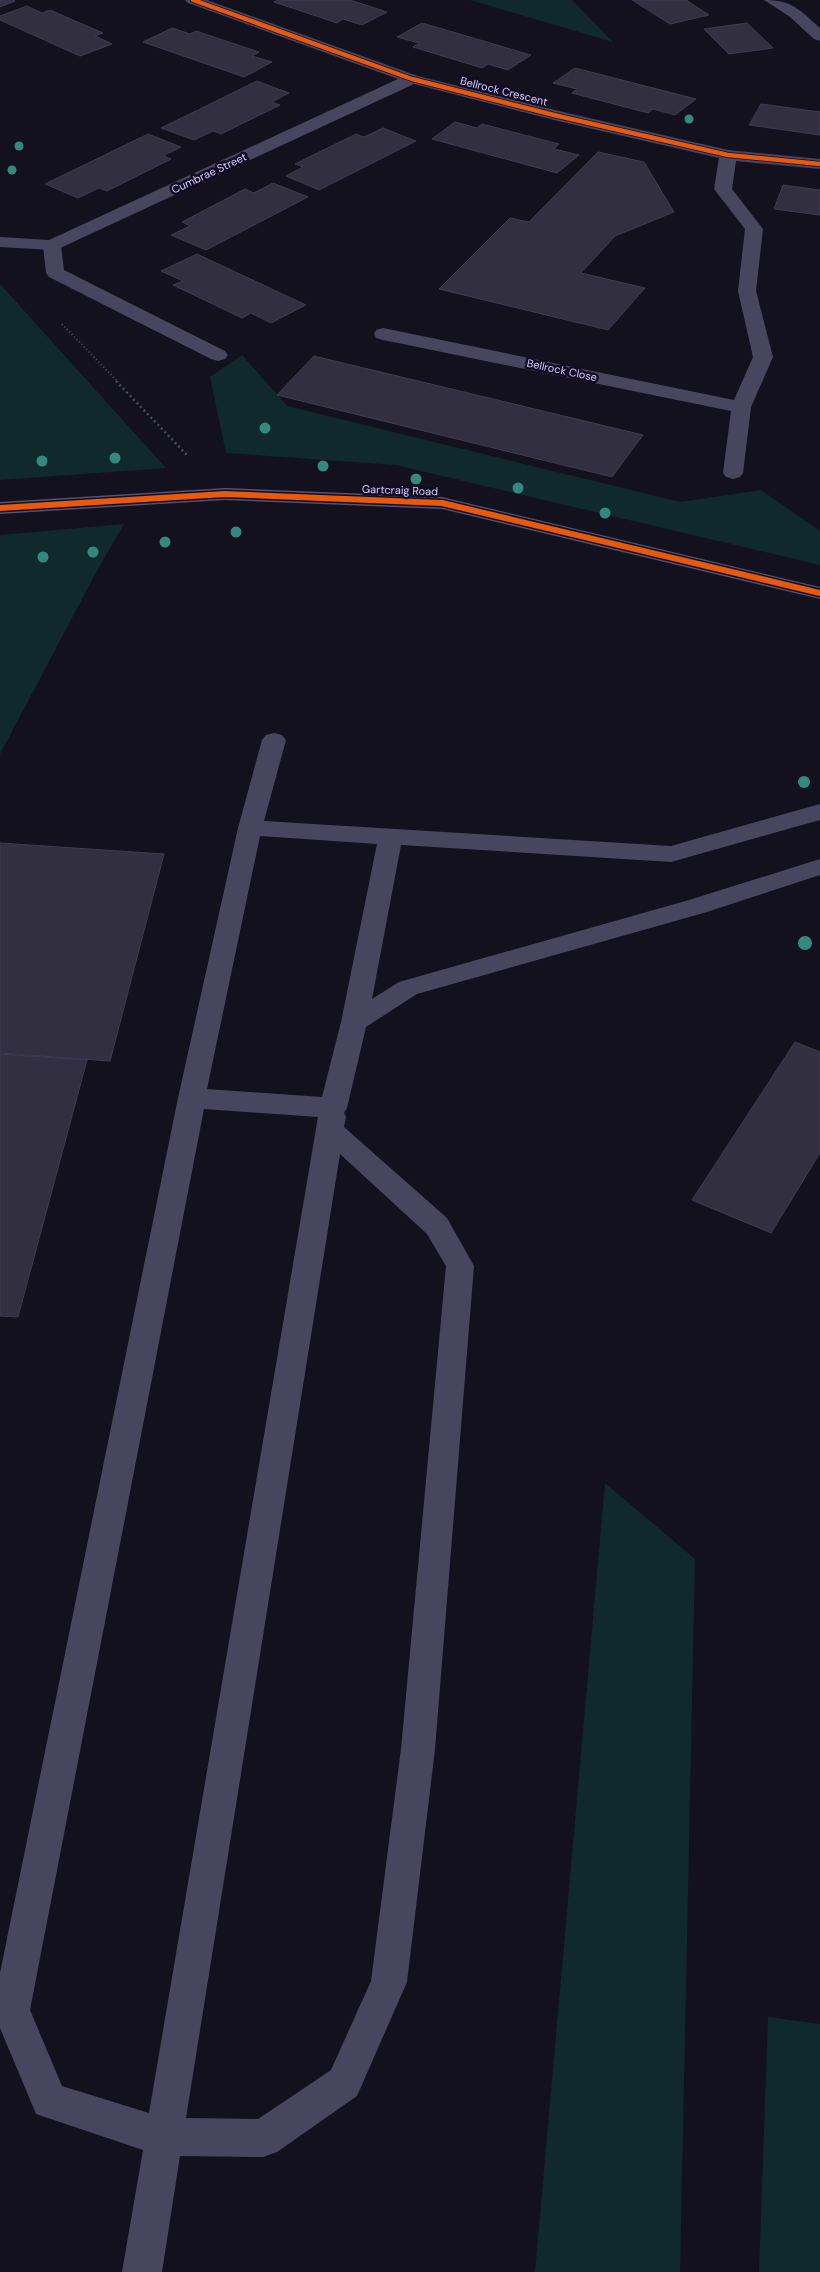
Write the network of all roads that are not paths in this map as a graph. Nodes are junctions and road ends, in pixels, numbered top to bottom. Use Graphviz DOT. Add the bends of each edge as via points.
graph roads {
  1 [pos="192,0"];
  2 [pos="772,0"];
  3 [pos="820,36"];
  4 [pos="412,79"];
  5 [pos="728,155"];
  6 [pos="820,164"];
  7 [pos="0,242"];
  8 [pos="52,246"];
  9 [pos="383,334"];
  10 [pos="218,355"];
  11 [pos="741,407"];
  12 [pos="733,472"];
  13 [pos="0,508"];
  14 [pos="820,593"];
  15 [pos="274,740"];
  16 [pos="820,812"];
  17 [pos="250,828"];
  18 [pos="390,837"];
  19 [pos="820,867"];
  20 [pos="354,1022"];
  21 [pos="192,1098"];
  22 [pos="331,1120"];
  23 [pos="164,2137"];
  24 [pos="142,2272"];
  1 -- 4 [label="street, Bellrock Crescent"];
  2 -- 3 [label="street" via="795,14"];
  4 -- 5 [label="street, Bellrock Crescent"];
  4 -- 8 [label="street, Cumbrae Street"];
  5 -- 6 [label="street, Bellrock Crescent"];
  5 -- 11 [label="street" via="724,190 754,229 747,291 763,357"];
  7 -- 8 [label="street, Cumbrae Street"];
  8 -- 10 [label="street" via="54,272"];
  9 -- 11 [label="street, Bellrock Close"];
  11 -- 12 [label="street"];
  13 -- 14 [label="street, Gartcraig Road" via="225,494 442,503"];
  15 -- 17 [label="street"];
  16 -- 18 [label="street" via="671,854"];
  17 -- 18 [label="street"];
  17 -- 21 [label="street"];
  18 -- 20 [label="street"];
  19 -- 20 [label="street" via="698,906 408,988"];
  20 -- 22 [label="street"];
  21 -- 22 [label="street"];
  21 -- 23 [label="street" via="11,2010 49,2101"];
  22 -- 23 [label="street"];
  22 -- 23 [label="street" via="373,1167 437,1226 460,1266 418,1749 388,1982 344,2083 263,2138"];
  23 -- 24 [label="street"];
}
